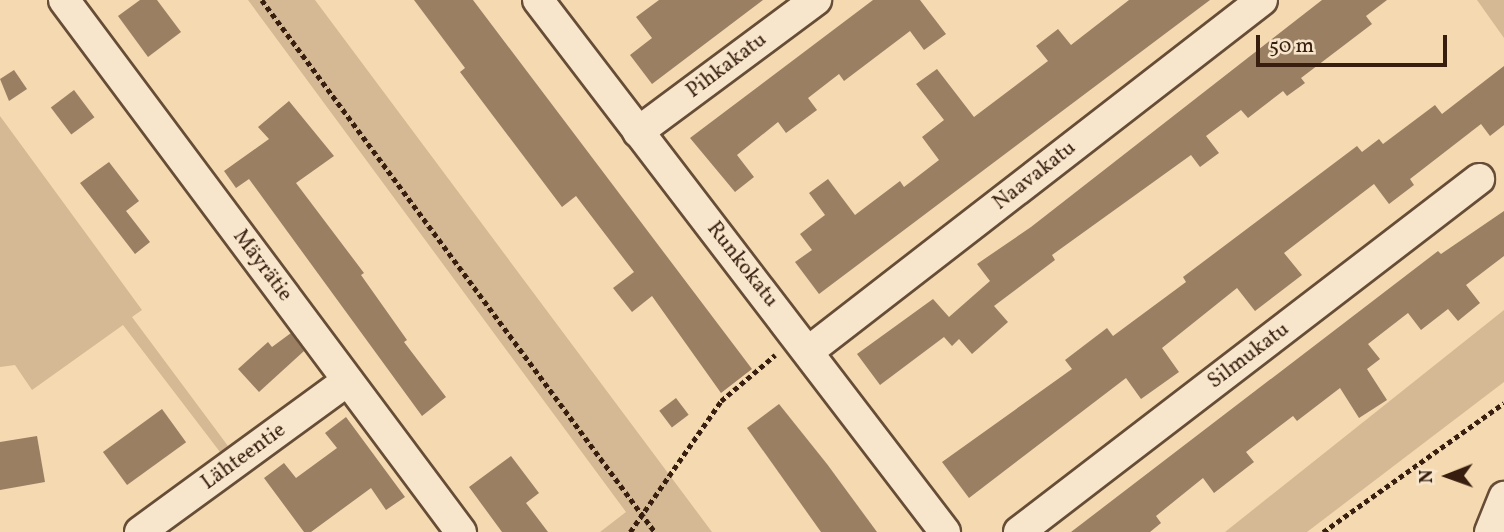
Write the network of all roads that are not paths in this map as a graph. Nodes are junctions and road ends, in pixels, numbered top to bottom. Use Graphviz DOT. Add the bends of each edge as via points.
graph roads {
  1 [pos="64,0"];
  2 [pos="538,0"];
  3 [pos="816,0"];
  4 [pos="1262,0"];
  5 [pos="638,132"];
  6 [pos="1479,179"];
  7 [pos="803,344"];
  8 [pos="347,381"];
  9 [pos="1504,497"];
  10 [pos="140,532"];
  11 [pos="461,532"];
  12 [pos="945,532"];
  13 [pos="1019,532"];
  14 [pos="1490,532"];
  1 -- 8 [label="street, Mäyrätie"];
  2 -- 5 [label="street, Runkokatu"];
  3 -- 5 [label="street, Pihkakatu"];
  4 -- 7 [label="street, Naavakatu"];
  5 -- 7 [label="street, Runkokatu"];
  6 -- 13 [label="street, Silmukatu"];
  7 -- 12 [label="street, Runkokatu"];
  8 -- 10 [label="street, Lähteentie"];
  8 -- 11 [label="street, Mäyrätie"];
  9 -- 14 [label="street"];
}
